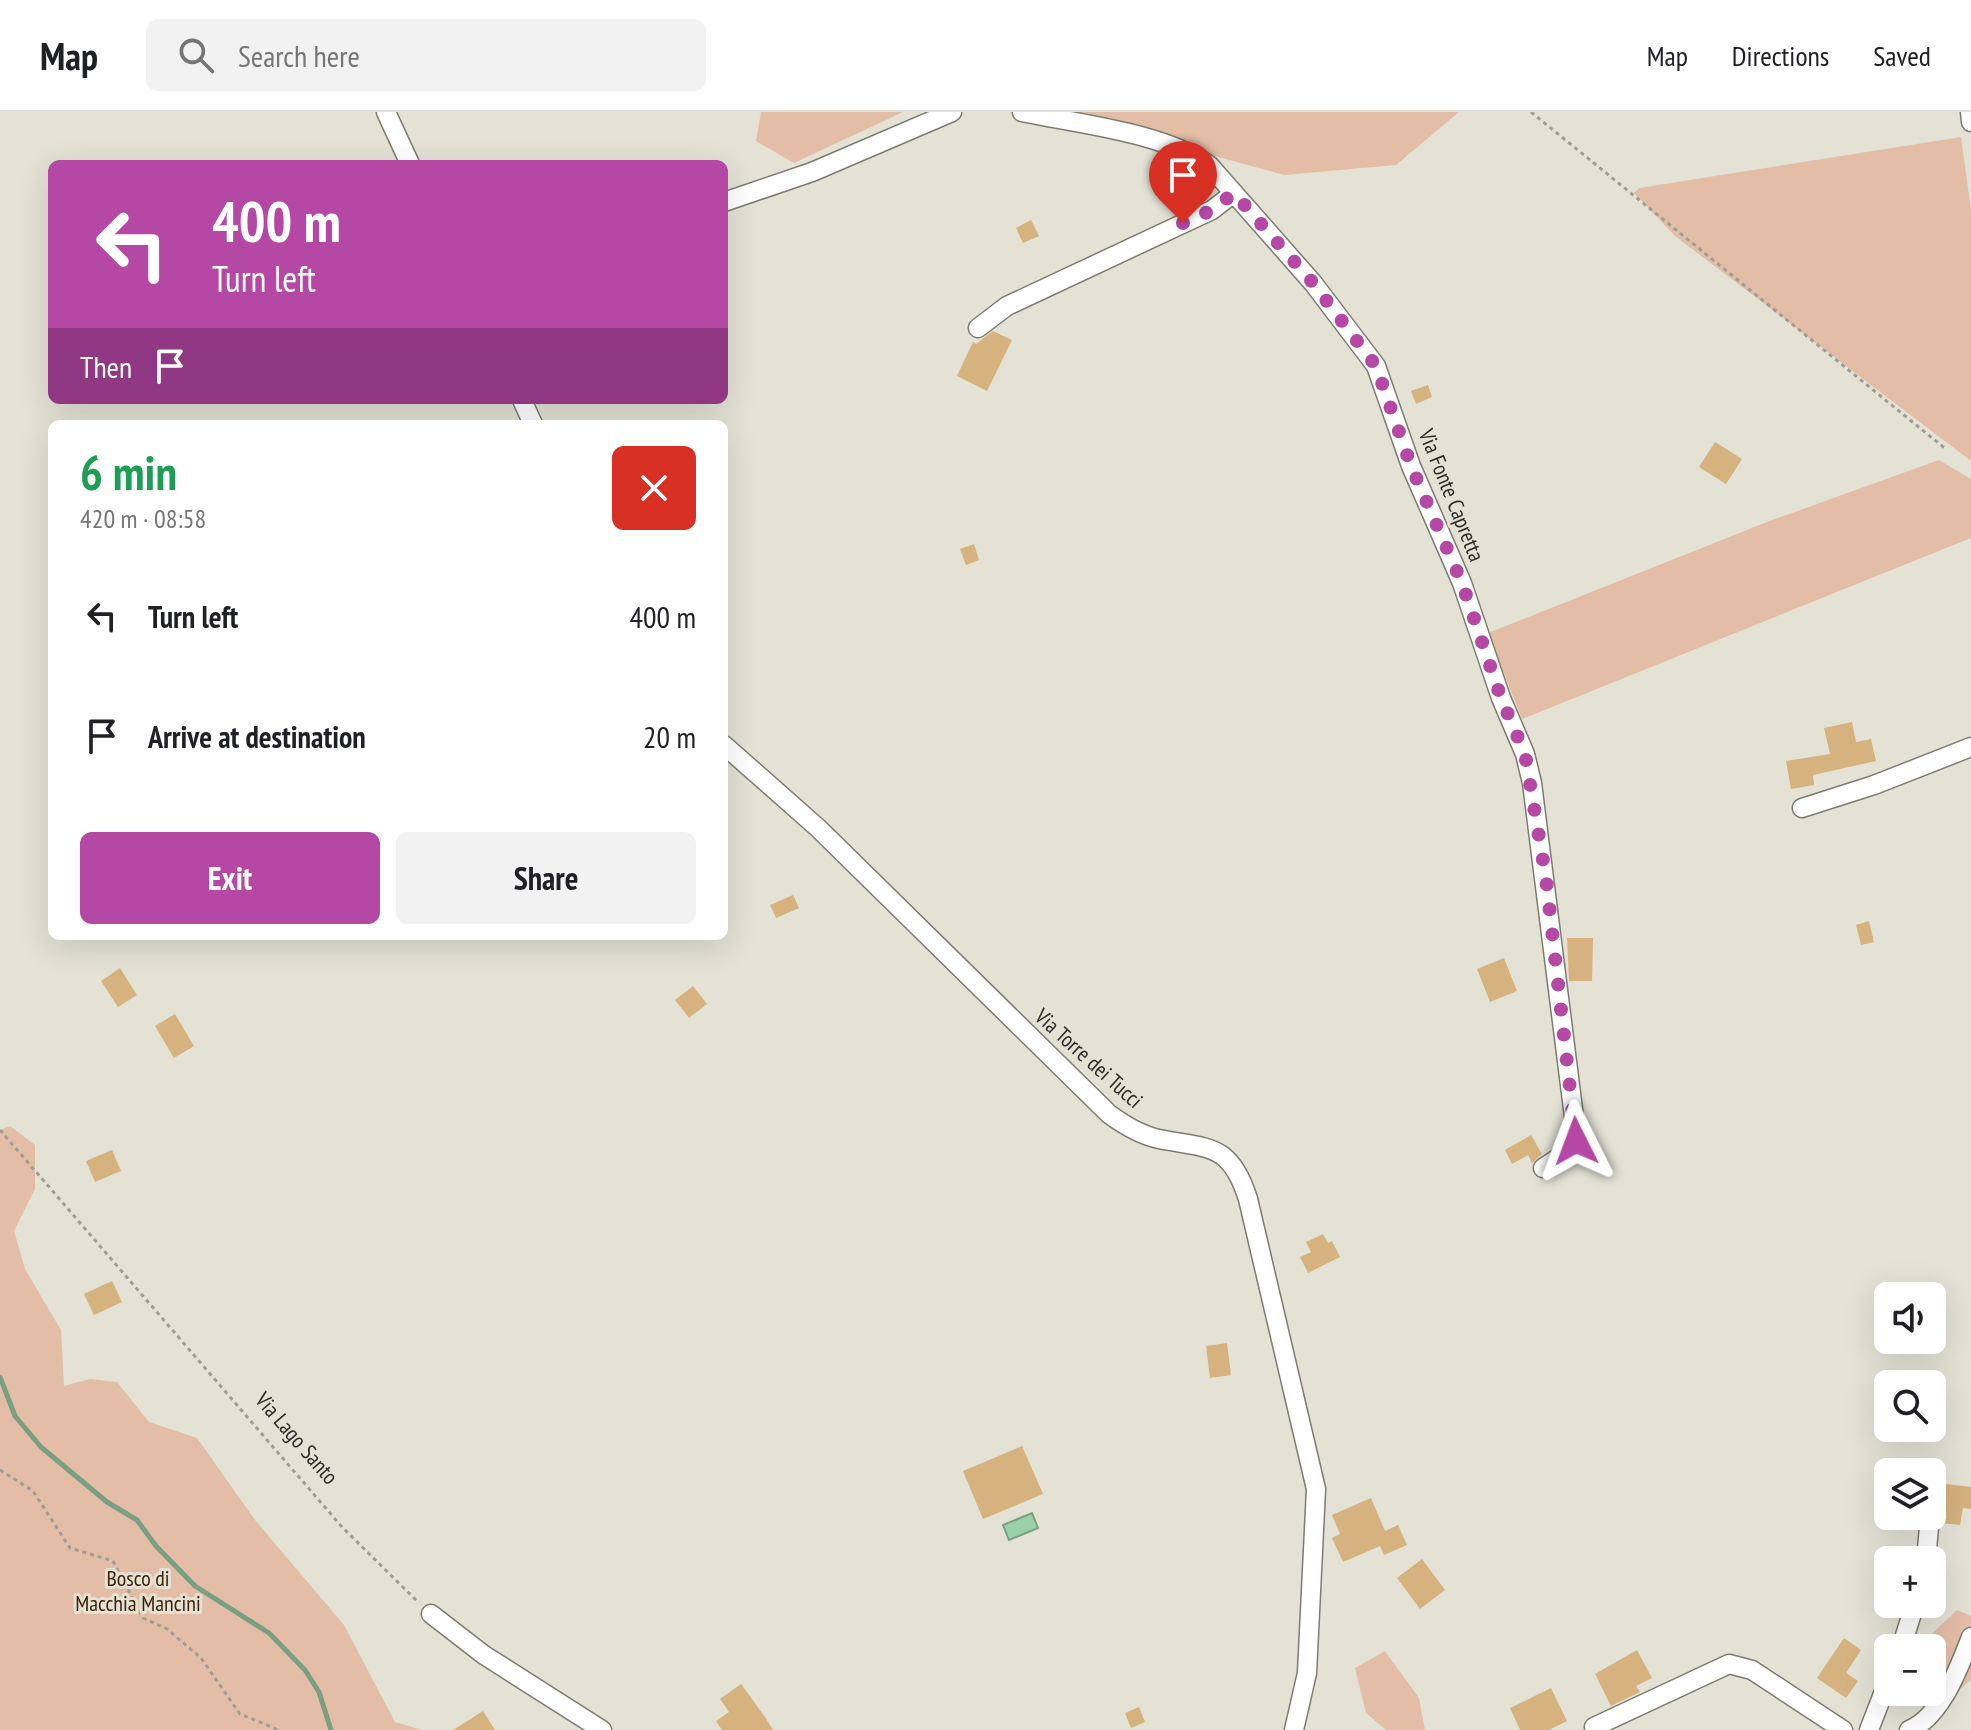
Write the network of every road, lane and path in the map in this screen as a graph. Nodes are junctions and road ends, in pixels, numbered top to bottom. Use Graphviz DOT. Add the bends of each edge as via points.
graph roads {
  1 [pos="386,112"];
  2 [pos="952,112"];
  3 [pos="1022,112"];
  4 [pos="1531,112"];
  5 [pos="1970,112"];
  6 [pos="1971,122"];
  7 [pos="408,160"];
  8 [pos="1234,193"];
  9 [pos="728,201"];
  10 [pos="978,328"];
  11 [pos="1947,450"];
  12 [pos="1971,747"];
  13 [pos="728,749"];
  14 [pos="1802,808"];
  15 [pos="0,1130"];
  16 [pos="1543,1168"];
  17 [pos="0,1470"];
  18 [pos="431,1614"];
  19 [pos="1971,1637"];
  20 [pos="1878,1706"];
  21 [pos="1594,1727"];
  22 [pos="279,1730"];
  23 [pos="602,1730"];
  24 [pos="1294,1730"];
  25 [pos="1843,1730"];
  26 [pos="1869,1730"];
  27 [pos="1909,1730"];
  1 -- 7 [label="street"];
  2 -- 9 [label="street" via="812,172"];
  3 -- 8 [label="street, Via Fonte Capretta" via="1187,152 1209,165"];
  4 -- 11 [label="path"];
  5 -- 6 [label="street"];
  8 -- 10 [label="street" via="1212,210 1007,306"];
  8 -- 16 [label="street, Via Fonte Capretta" via="1376,366 1525,754 1543,851 1560,1024 1575,1112 1572,1149"];
  12 -- 14 [label="street"];
  13 -- 24 [label="street, Via Torre dei Tucci" via="818,828 1109,1114 1140,1134 1216,1148 1238,1174 1316,1489 1307,1673"];
  15 -- 18 [label="path, Via Lago Santo" via="342,1527"];
  17 -- 22 [label="path" via="33,1491 70,1548 113,1561 143,1618 167,1629 201,1658 240,1714"];
  18 -- 23 [label="street" via="484,1655"];
  19 -- 27 [label="street" via="1941,1699 1924,1723"];
  20 -- 26 [label="street"];
  21 -- 25 [label="street" via="1729,1664 1752,1670"];
}
